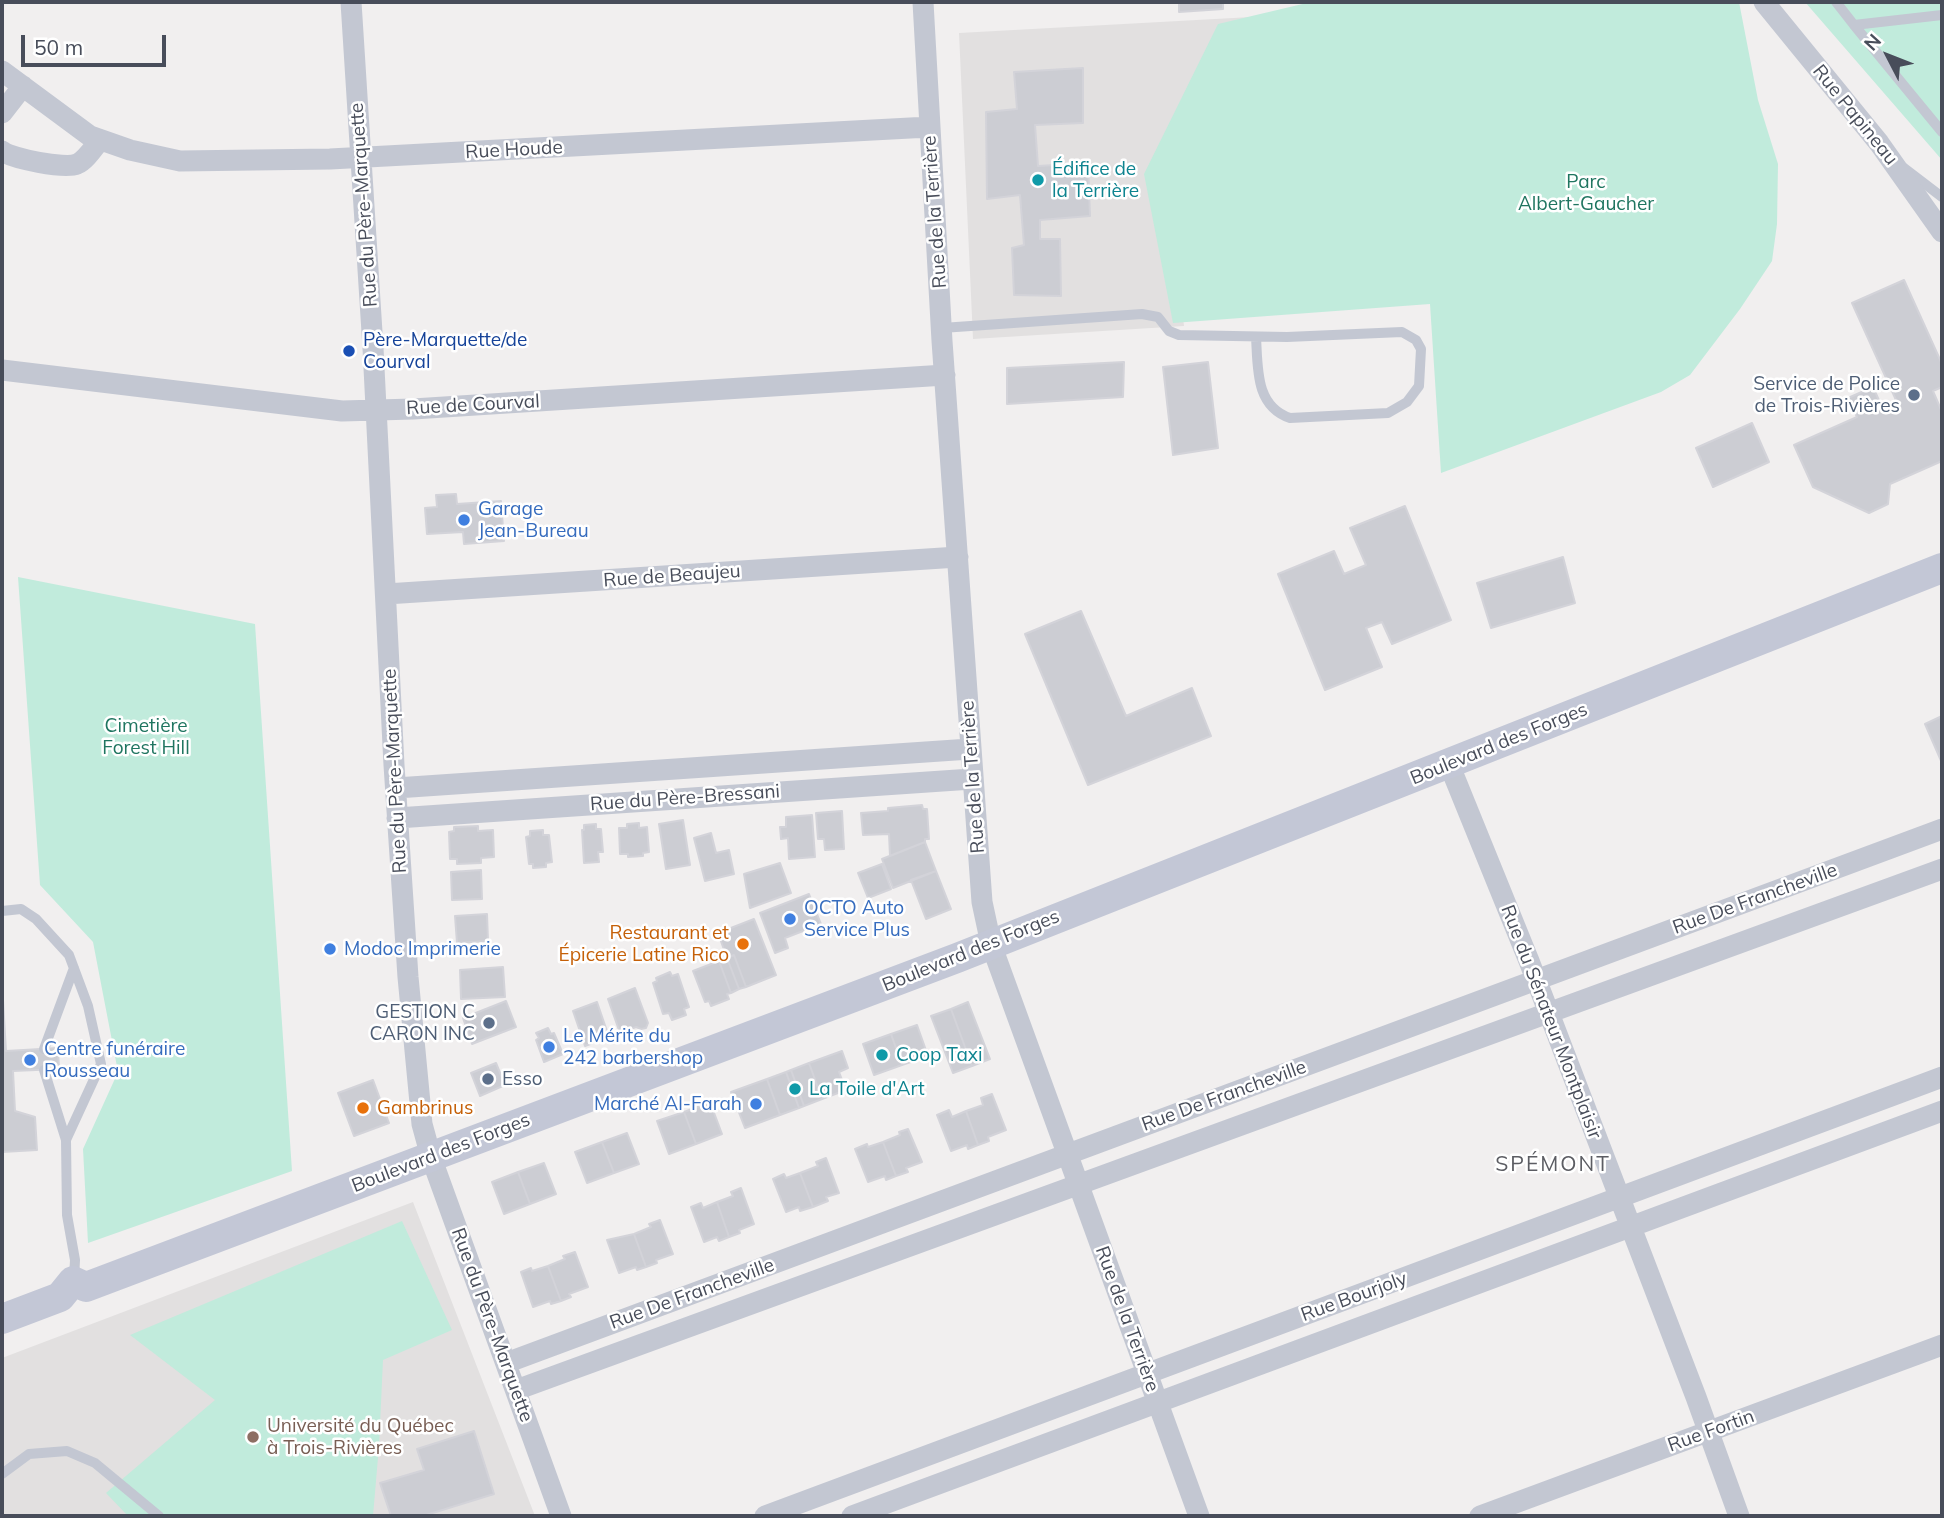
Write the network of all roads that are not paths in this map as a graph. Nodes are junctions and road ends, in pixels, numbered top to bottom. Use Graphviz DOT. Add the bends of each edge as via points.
graph roads {
  1 [pos="351,2"];
  2 [pos="923,2"];
  3 [pos="1764,2"];
  4 [pos="1836,2"];
  5 [pos="1942,15"];
  6 [pos="1854,25"];
  7 [pos="2,71"];
  8 [pos="23,86"];
  9 [pos="2,113"];
  10 [pos="929,127"];
  11 [pos="1942,132"];
  12 [pos="100,140"];
  13 [pos="2,151"];
  14 [pos="1886,153"];
  15 [pos="361,158"];
  16 [pos="1942,197"];
  17 [pos="1942,232"];
  18 [pos="942,328"];
  19 [pos="1256,337"];
  20 [pos="2,370"];
  21 [pos="946,375"];
  22 [pos="376,410"];
  23 [pos="958,557"];
  24 [pos="1942,568"];
  25 [pos="386,594"];
  26 [pos="970,749"];
  27 [pos="1449,764"];
  28 [pos="972,779"];
  29 [pos="396,788"];
  30 [pos="397,818"];
  31 [pos="1942,830"];
  32 [pos="1942,869"];
  33 [pos="2,911"];
  34 [pos="991,944"];
  35 [pos="74,968"];
  36 [pos="1536,981"];
  37 [pos="1548,1013"];
  38 [pos="44,1049"];
  39 [pos="44,1070"];
  40 [pos="1942,1077"];
  41 [pos="1942,1111"];
  42 [pos="66,1140"];
  43 [pos="1067,1154"];
  44 [pos="431,1157"];
  45 [pos="1078,1185"];
  46 [pos="1618,1198"];
  47 [pos="1629,1228"];
  48 [pos="73,1281"];
  49 [pos="2,1319"];
  50 [pos="1942,1345"];
  51 [pos="506,1363"];
  52 [pos="1147,1374"];
  53 [pos="516,1390"];
  54 [pos="1158,1403"];
  55 [pos="1709,1432"];
  56 [pos="2,1474"];
  57 [pos="159,1516"];
  58 [pos="561,1516"];
  59 [pos="765,1516"];
  60 [pos="852,1516"];
  61 [pos="1199,1516"];
  62 [pos="1480,1516"];
  63 [pos="1739,1516"];
  1 -- 15 [label="street, Rue du Père-Marquette"];
  2 -- 10 [label="street, Rue de la Terrière"];
  3 -- 14 [label="street, Rue Papineau"];
  4 -- 6 [label="lane"];
  5 -- 6 [label="lane"];
  6 -- 11 [label="lane"];
  7 -- 8 [label="street, Rue Houde"];
  8 -- 9 [label="street"];
  8 -- 12 [label="street, Rue Houde" via="76,128"];
  10 -- 15 [label="street, Rue Houde"];
  10 -- 18 [label="street, Rue de la Terrière"];
  12 -- 13 [label="street" via="81,162 71,166 12,157"];
  12 -- 15 [label="street, Rue Houde" via="180,161"];
  14 -- 16 [label="lane"];
  14 -- 17 [label="street, Rue Papineau"];
  15 -- 22 [label="street, Rue du Père-Marquette"];
  18 -- 19 [label="lane" via="1142,314 1158,317 1179,335"];
  18 -- 21 [label="street, Rue de la Terrière"];
  19 -- 19 [label="lane" via="1409,334 1421,349 1419,386 1406,402 1388,413 1290,418 1279,414 1263,396"];
  20 -- 22 [label="street, Rue de Courval" via="342,411"];
  21 -- 22 [label="street, Rue de Courval"];
  21 -- 23 [label="street, Rue de la Terrière"];
  22 -- 25 [label="street, Rue du Père-Marquette"];
  23 -- 25 [label="street, Rue de Beaujeu"];
  23 -- 26 [label="street, Rue de la Terrière"];
  24 -- 27 [label="main road, Boulevard des Forges"];
  25 -- 29 [label="street, Rue du Père-Marquette"];
  26 -- 28 [label="street, Rue de la Terrière"];
  26 -- 29 [label="street, Rue du Père-Bressani"];
  27 -- 34 [label="main road, Boulevard des Forges"];
  27 -- 36 [label="street, Rue du Sénateur Montplaisir"];
  28 -- 30 [label="street, Rue du Père-Bressani"];
  28 -- 34 [label="street, Rue de la Terrière" via="982,902"];
  29 -- 30 [label="street, Rue du Père-Marquette"];
  30 -- 44 [label="street, Rue du Père-Marquette" via="412,1025 422,1124"];
  31 -- 36 [label="street, Rue De Francheville"];
  32 -- 37 [label="street, Rue De Francheville"];
  33 -- 35 [label="lane" via="21,909 36,919 69,955"];
  34 -- 43 [label="street, Rue de la Terrière"];
  34 -- 44 [label="main road, Boulevard des Forges"];
  35 -- 38 [label="lane"];
  35 -- 42 [label="lane" via="101,1064"];
  36 -- 37 [label="street, Rue du Sénateur Montplaisir"];
  36 -- 43 [label="street, Rue De Francheville"];
  37 -- 45 [label="street, Rue De Francheville"];
  37 -- 46 [label="street, Rue du Sénateur Montplaisir"];
  39 -- 42 [label="lane"];
  40 -- 46 [label="street, Rue Bourjoly"];
  41 -- 47 [label="street, Rue Bourjoly"];
  42 -- 48 [label="lane"];
  43 -- 45 [label="street, Rue de la Terrière"];
  43 -- 51 [label="street, Rue De Francheville"];
  44 -- 48 [label="main road, Boulevard des Forges" via="86,1287"];
  44 -- 51 [label="street, Rue du Père-Marquette"];
  45 -- 52 [label="street, Rue de la Terrière"];
  45 -- 53 [label="street, Rue De Francheville"];
  46 -- 47 [label="street, Rue du Sénateur Montplaisir"];
  46 -- 52 [label="street, Rue Bourjoly"];
  47 -- 54 [label="street, Rue Bourjoly"];
  47 -- 55 [label="street, Rue du Sénateur Montplaisir"];
  48 -- 49 [label="main road" via="60,1297"];
  50 -- 55 [label="street, Rue Fortin"];
  51 -- 53 [label="street, Rue du Père-Marquette"];
  52 -- 54 [label="street, Rue de la Terrière"];
  52 -- 59 [label="street, Rue Bourjoly"];
  53 -- 58 [label="street, Rue du Père-Marquette"];
  54 -- 60 [label="street, Rue Bourjoly"];
  54 -- 61 [label="street, Rue de la Terrière"];
  55 -- 62 [label="street, Rue Fortin"];
  55 -- 63 [label="street, Rue du Sénateur Montplaisir"];
  56 -- 57 [label="lane" via="29,1454 67,1451 94,1463"];
}
